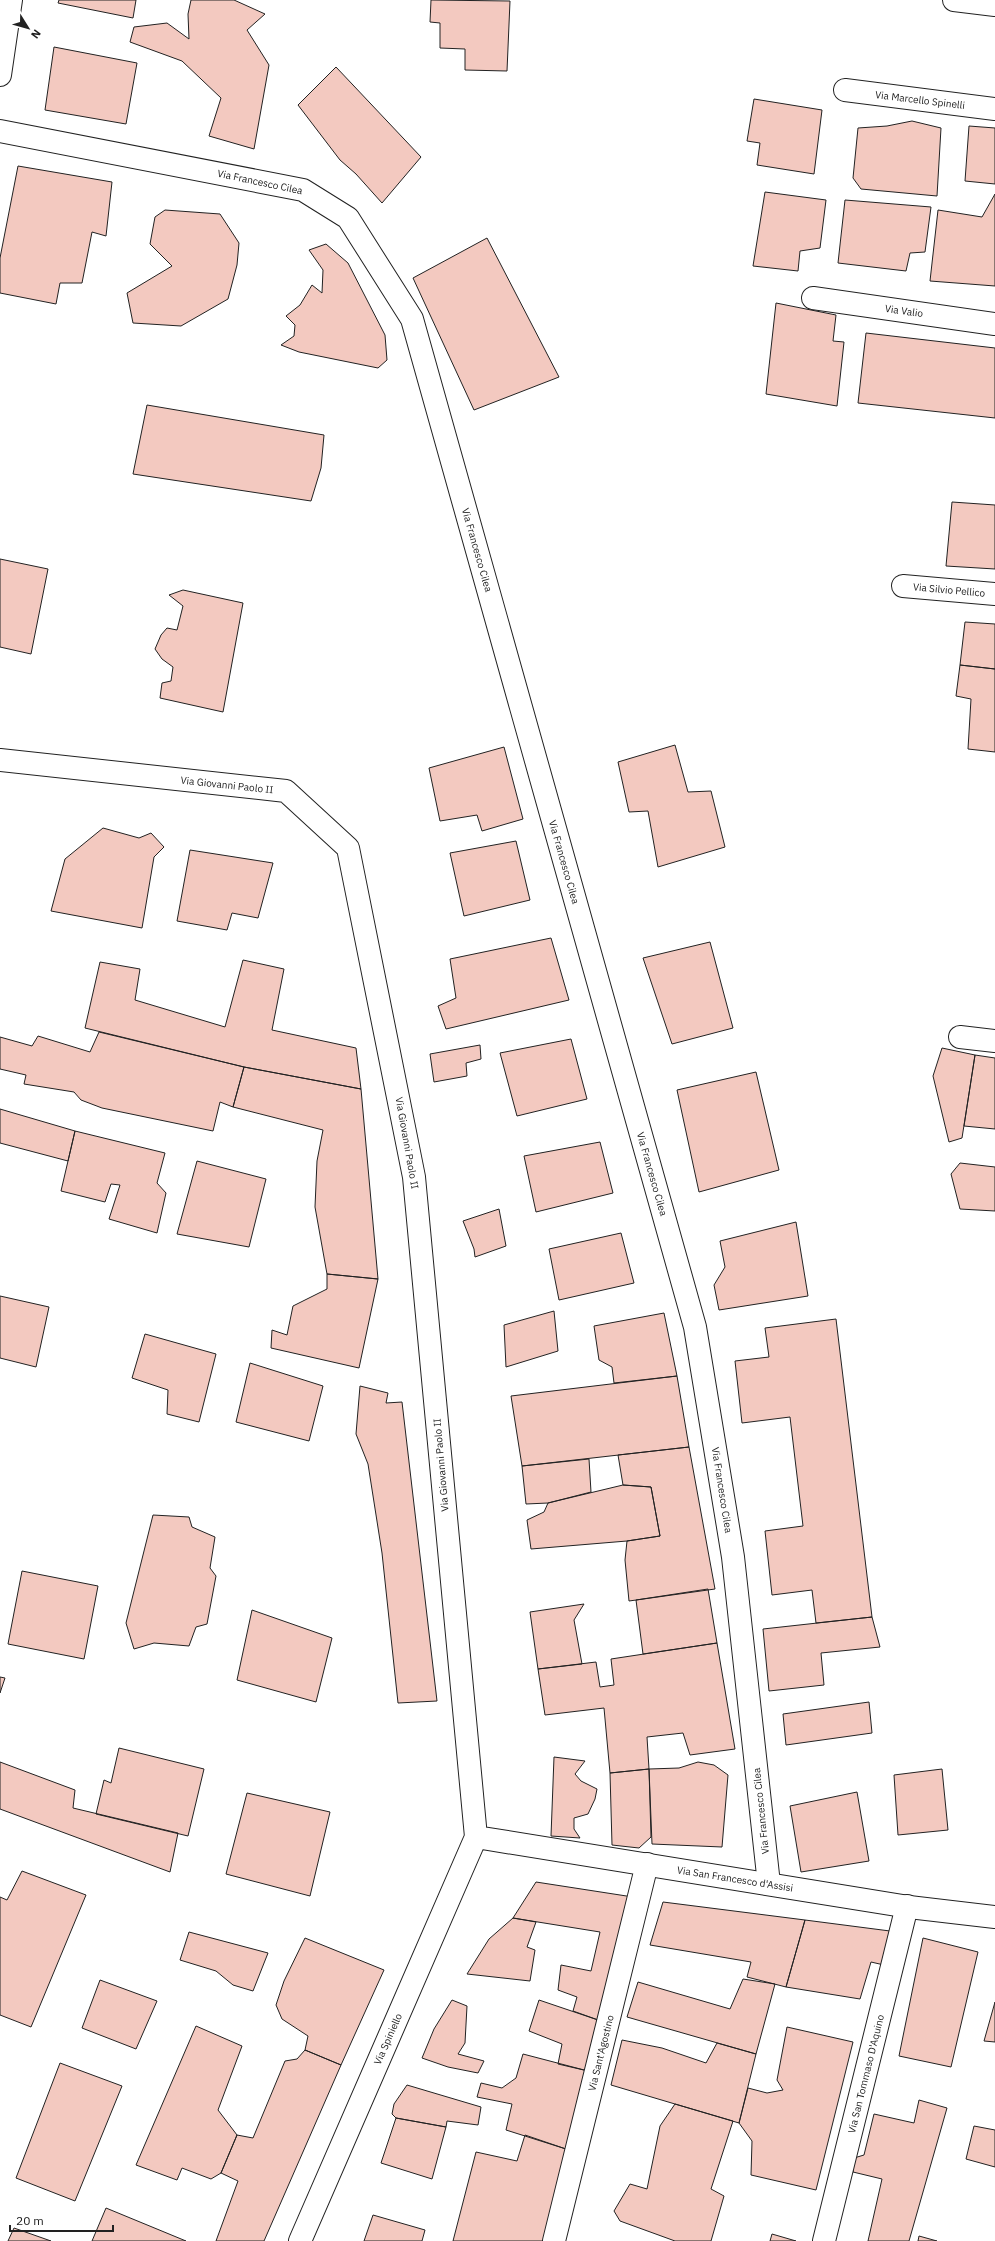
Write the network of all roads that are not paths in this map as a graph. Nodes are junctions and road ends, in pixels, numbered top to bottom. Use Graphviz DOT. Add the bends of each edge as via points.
graph roads {
  1 [pos="11,0"];
  2 [pos="954,0"];
  3 [pos="995,5"];
  4 [pos="0,75"];
  5 [pos="845,90"];
  6 [pos="995,109"];
  7 [pos="0,131"];
  8 [pos="813,298"];
  9 [pos="995,324"];
  10 [pos="903,586"];
  11 [pos="995,594"];
  12 [pos="0,760"];
  13 [pos="960,1037"];
  14 [pos="995,1041"];
  15 [pos="476,1837"];
  16 [pos="647,1864"];
  17 [pos="769,1884"];
  18 [pos="907,1906"];
  19 [pos="995,1917"];
  20 [pos="300,2241"];
  21 [pos="554,2241"];
  22 [pos="824,2241"];
  1 -- 4 [label="street"];
  2 -- 3 [label="street"];
  5 -- 6 [label="street, Via Marcello Spinelli"];
  7 -- 17 [label="street, Via Francesco Cilea" via="302,190 348,218 412,319 695,1327 733,1557"];
  8 -- 9 [label="street, Via Valio"];
  10 -- 11 [label="street, Via Silvio Pellico"];
  12 -- 15 [label="street, Via Giovanni Paolo II" via="286,791 348,848 414,1177"];
  13 -- 14 [label="street"];
  15 -- 16 [label="street, Via San Francesco d'Assisi"];
  15 -- 20 [label="street, Via Spiniello"];
  16 -- 17 [label="street, Via San Francesco d'Assisi"];
  16 -- 21 [label="street, Via Sant'Agostino"];
  17 -- 18 [label="street, Via San Francesco d'Assisi"];
  18 -- 19 [label="street, Via San Francesco d'Assisi"];
  18 -- 22 [label="street, Via San Tommaso D'Aquino"];
}
